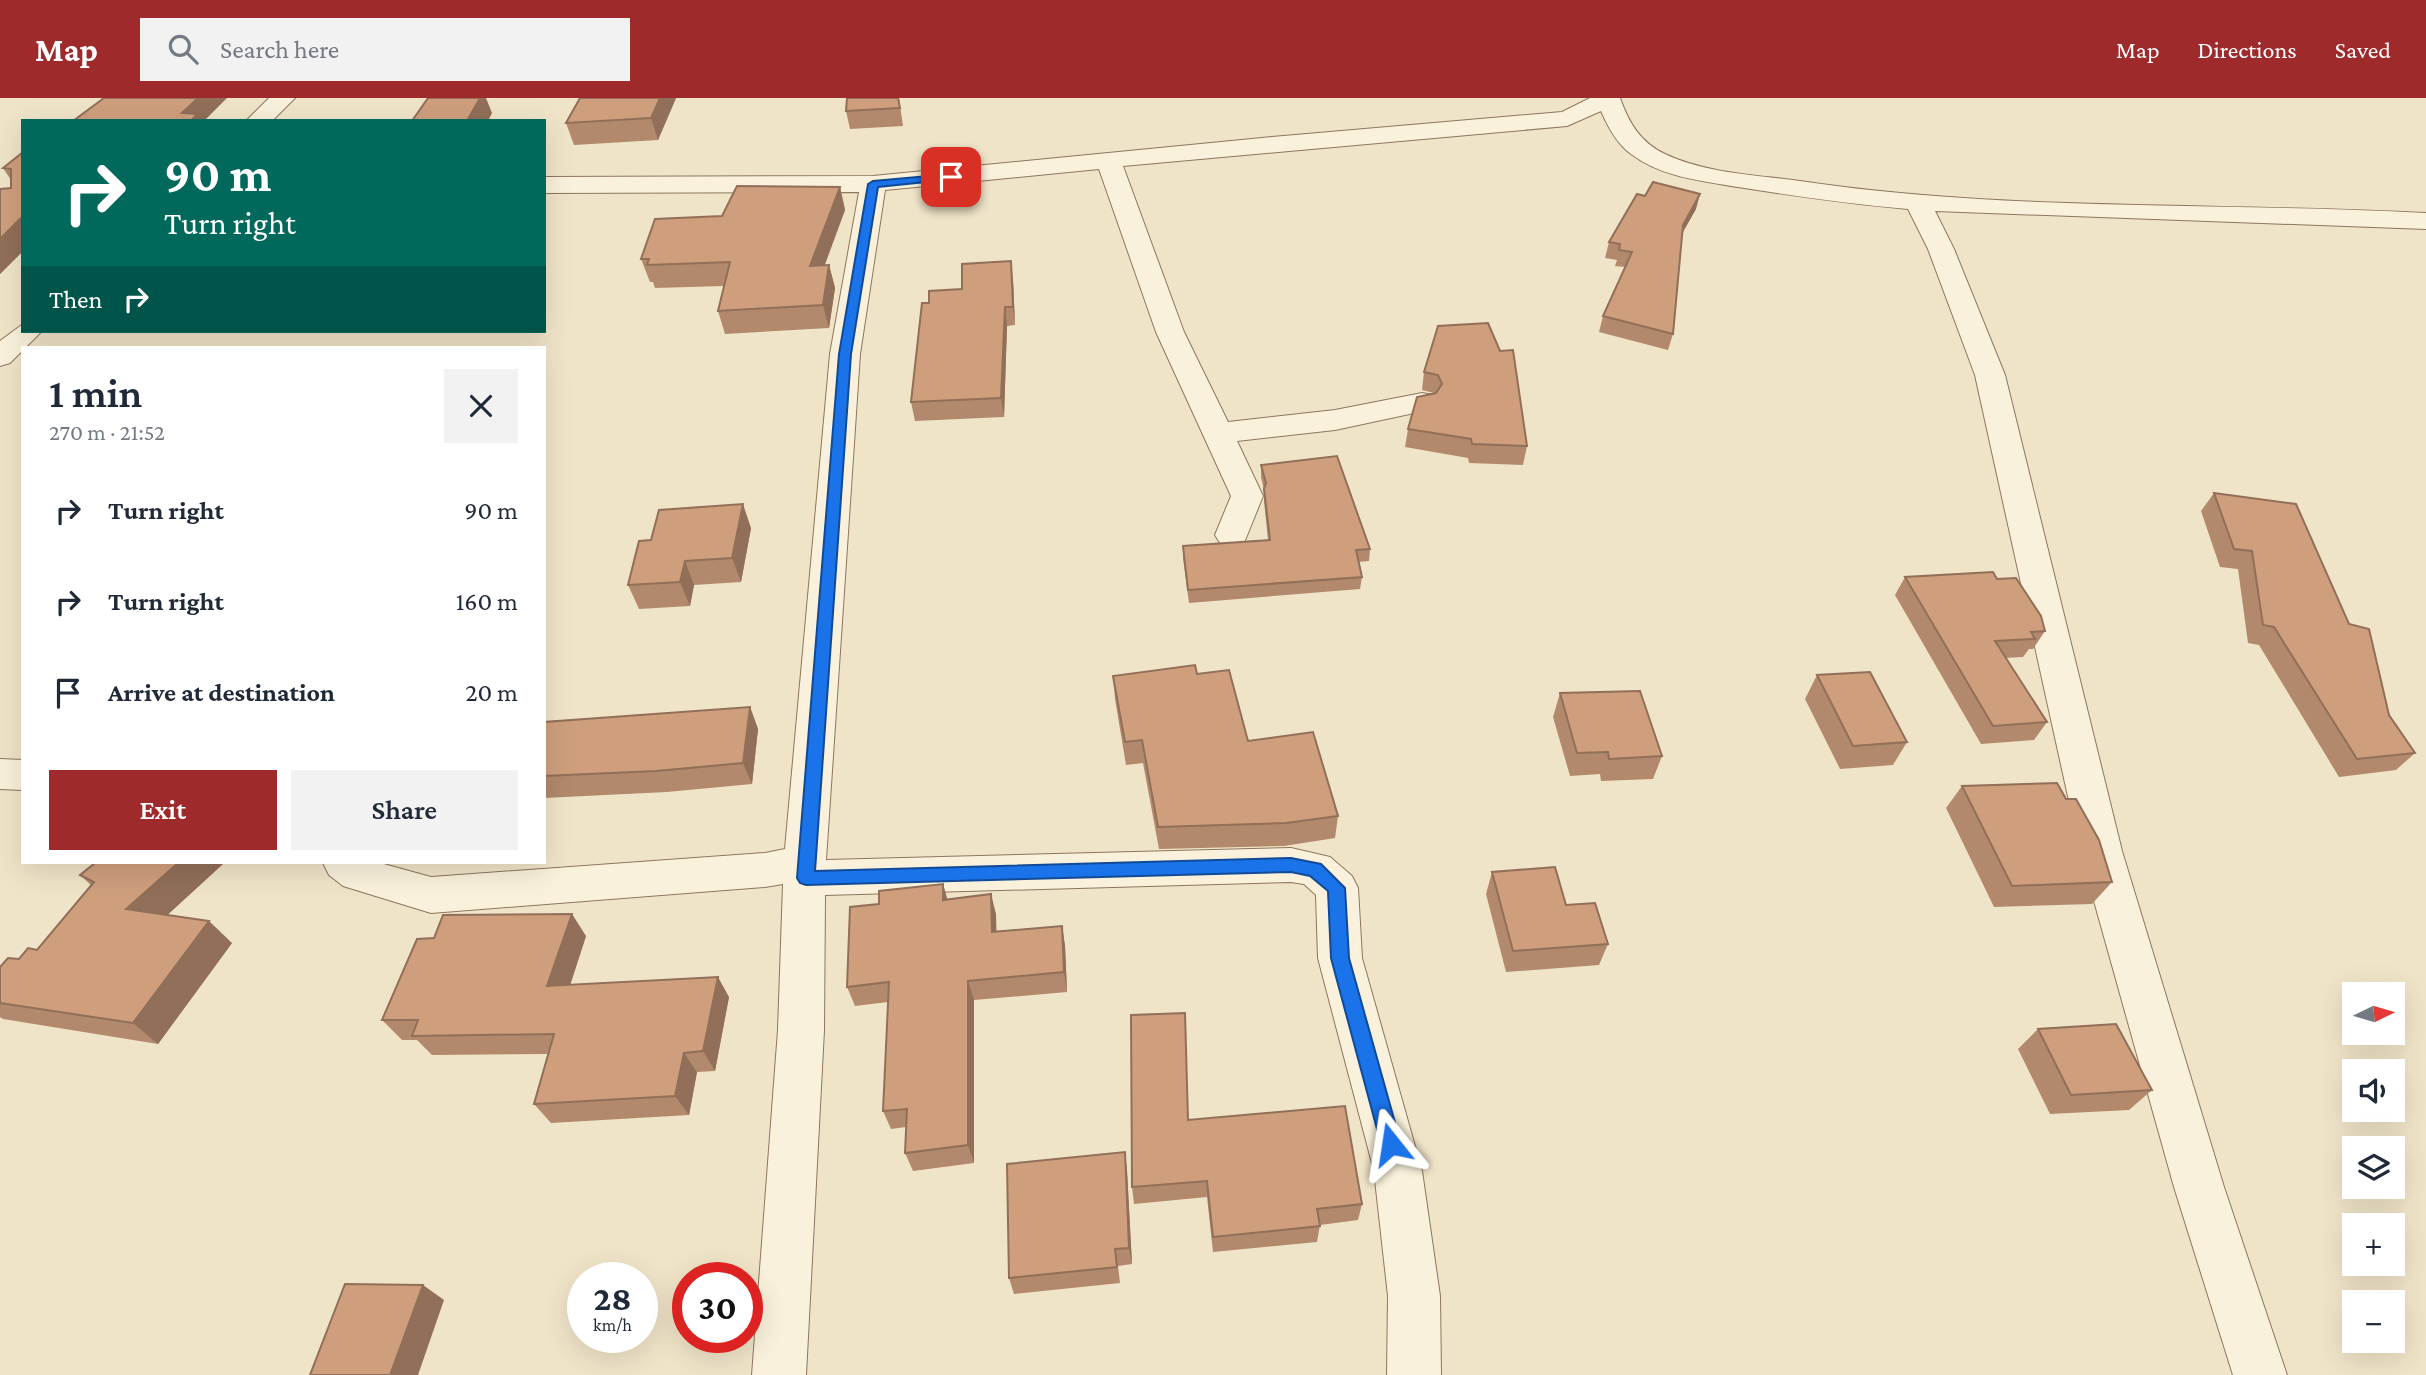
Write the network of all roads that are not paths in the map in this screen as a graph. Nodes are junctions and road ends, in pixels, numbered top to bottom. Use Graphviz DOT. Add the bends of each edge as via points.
graph roads {
  1 [pos="283,98"];
  2 [pos="1608,98"];
  3 [pos="260,119"];
  4 [pos="1567,119"];
  5 [pos="1641,151"];
  6 [pos="1109,162"];
  7 [pos="873,184"];
  8 [pos="546,185"];
  9 [pos="1919,203"];
  10 [pos="2426,221"];
  11 [pos="26,333"];
  12 [pos="0,357"];
  13 [pos="1422,402"];
  14 [pos="1218,433"];
  15 [pos="1232,535"];
  16 [pos="0,774"];
  17 [pos="21,775"];
  18 [pos="345,864"];
  19 [pos="806,870"];
  20 [pos="779,1375"];
  21 [pos="1414,1375"];
  22 [pos="2260,1375"];
  1 -- 3 [label="street"];
  2 -- 4 [label="street"];
  2 -- 5 [label="street" via="1615,119"];
  4 -- 5 [label="street"];
  4 -- 6 [label="street"];
  5 -- 9 [label="street" via="1681,169 1782,187"];
  6 -- 7 [label="street"];
  6 -- 14 [label="street" via="1170,332"];
  7 -- 8 [label="street"];
  7 -- 19 [label="street" via="845,354"];
  9 -- 10 [label="street"];
  9 -- 22 [label="street" via="1990,375 2101,851"];
  11 -- 12 [label="street"];
  13 -- 14 [label="street" via="1335,420"];
  14 -- 15 [label="street" via="1247,496"];
  16 -- 17 [label="street"];
  18 -- 19 [label="street" via="358,874 431,895"];
  19 -- 20 [label="street" via="801,1030"];
  19 -- 21 [label="street" via="1291,865 1315,869 1337,888 1340,958 1398,1171 1414,1296"];
}
